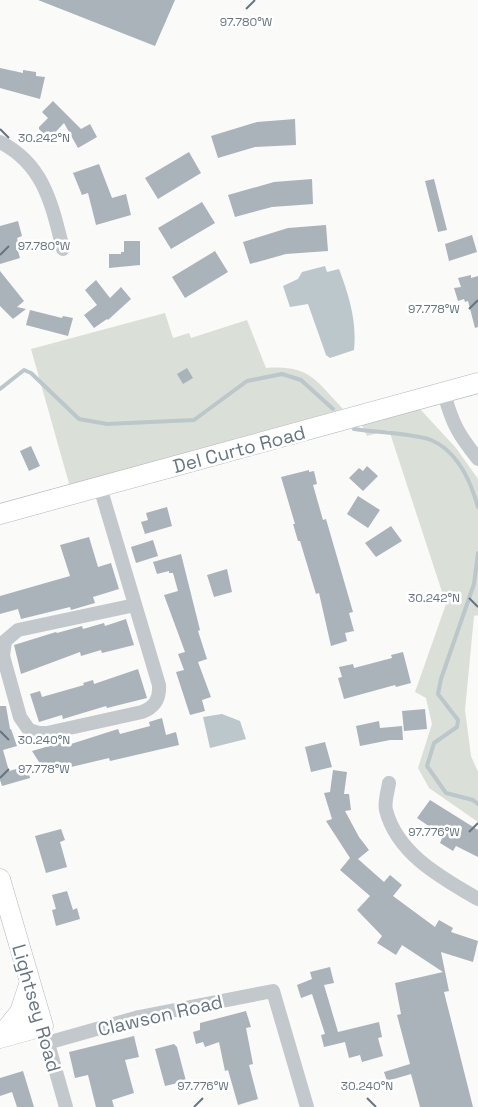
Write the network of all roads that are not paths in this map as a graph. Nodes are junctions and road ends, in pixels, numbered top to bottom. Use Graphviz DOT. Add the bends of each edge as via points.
graph roads {
  1 [pos="0,142"];
  2 [pos="63,249"];
  3 [pos="478,383"];
  4 [pos="444,393"];
  5 [pos="478,459"];
  6 [pos="100,487"];
  7 [pos="0,514"];
  8 [pos="135,605"];
  9 [pos="389,783"];
  10 [pos="0,879"];
  11 [pos="478,899"];
  12 [pos="30,982"];
  13 [pos="45,1034"];
  14 [pos="0,1038"];
  15 [pos="66,1107"];
  16 [pos="307,1107"];
  1 -- 2 [label="street" via="23,157 44,184"];
  3 -- 4 [label="street, Del Curto Road"];
  4 -- 5 [label="street" via="452,424"];
  4 -- 6 [label="street, Del Curto Road"];
  6 -- 7 [label="street, Del Curto Road"];
  6 -- 8 [label="street"];
  8 -- 8 [label="street" via="159,684 160,693 150,709 47,733 39,734 24,725 3,656 5,641 11,634"];
  9 -- 11 [label="street" via="385,808 408,848 441,878"];
  10 -- 12 [label="street, Lightsey Road"];
  12 -- 13 [label="street, Lightsey Road"];
  12 -- 14 [label="street" via="20,1012"];
  13 -- 14 [label="street, Clawson Road"];
  13 -- 15 [label="street, Lightsey Road"];
  13 -- 16 [label="street, Clawson Road" via="273,991"];
}
